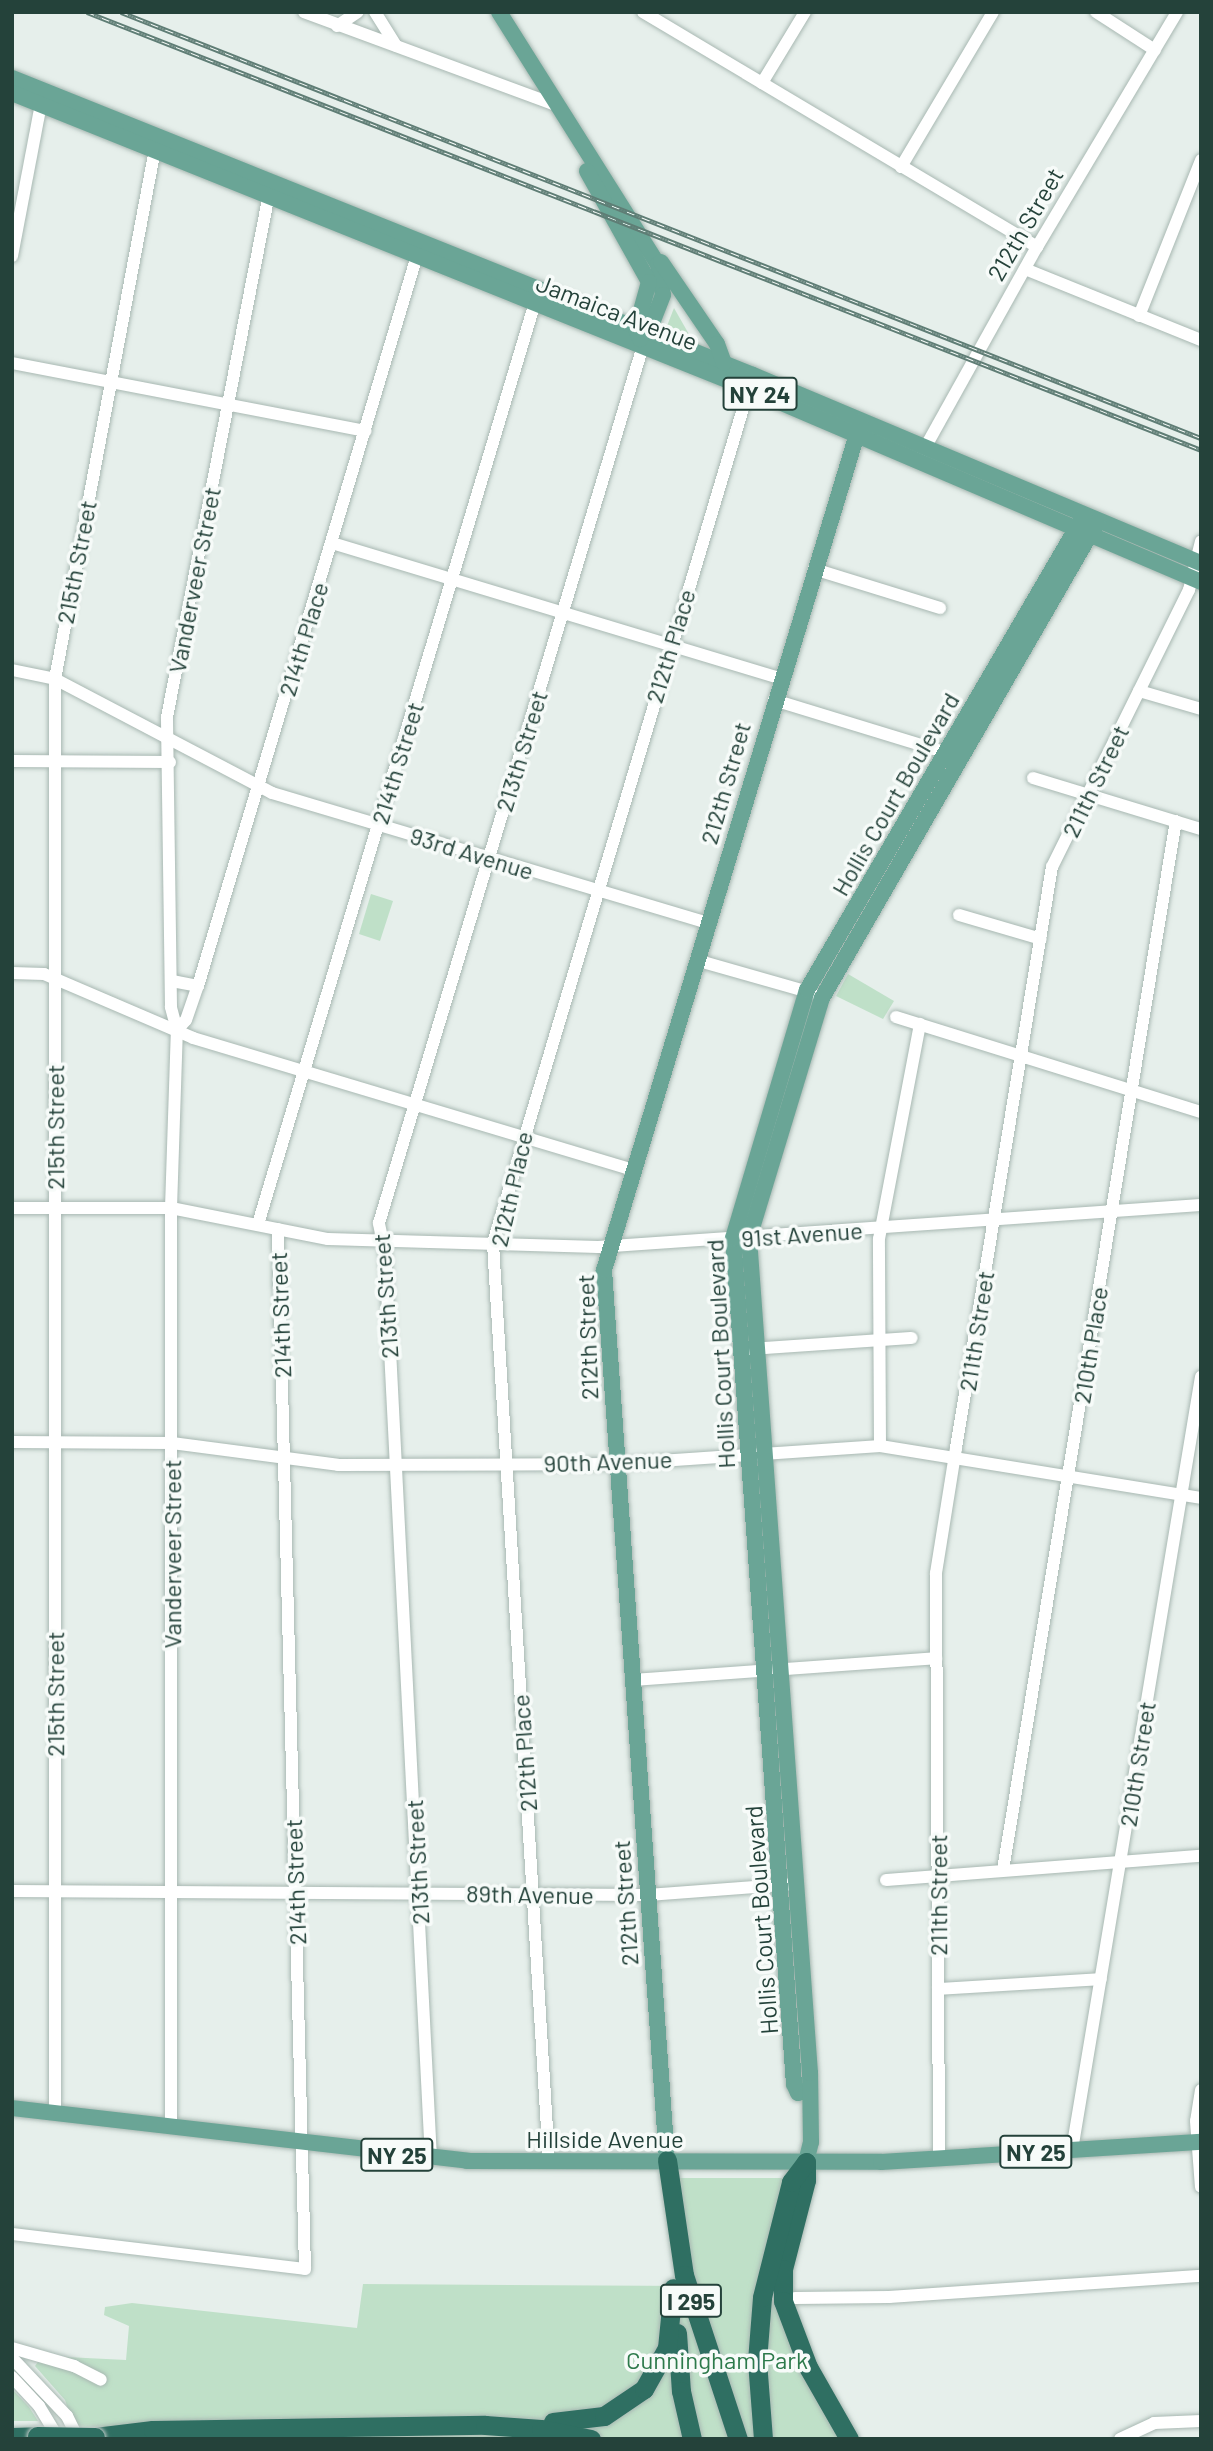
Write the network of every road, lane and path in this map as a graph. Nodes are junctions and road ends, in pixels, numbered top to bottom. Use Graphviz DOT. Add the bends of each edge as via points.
graph roads {
  1 [pos="304,12"];
  2 [pos="358,12"];
  3 [pos="376,12"];
  4 [pos="499,12"];
  5 [pos="643,12"];
  6 [pos="805,12"];
  7 [pos="993,12"];
  8 [pos="1096,12"];
  9 [pos="1177,12"];
  10 [pos="337,26"];
  11 [pos="396,46"];
  12 [pos="1155,50"];
  13 [pos="12,78"];
  14 [pos="762,83"];
  15 [pos="12,93"];
  16 [pos="42,98"];
  17 [pos="555,106"];
  18 [pos="156,143"];
  19 [pos="1201,160"];
  20 [pos="901,167"];
  21 [pos="270,190"];
  22 [pos="1037,247"];
  23 [pos="418,251"];
  24 [pos="651,251"];
  25 [pos="12,256"];
  26 [pos="1025,269"];
  27 [pos="537,298"];
  28 [pos="1139,316"];
  29 [pos="642,336"];
  30 [pos="1201,340"];
  31 [pos="12,363"];
  32 [pos="724,363"];
  33 [pos="110,382"];
  34 [pos="751,382"];
  35 [pos="227,404"];
  36 [pos="859,428"];
  37 [pos="366,431"];
  38 [pos="921,455"];
  39 [pos="1087,525"];
  40 [pos="1201,541"];
  41 [pos="332,542"];
  42 [pos="1197,561"];
  43 [pos="814,569"];
  44 [pos="453,580"];
  45 [pos="1196,580"];
  46 [pos="940,607"];
  47 [pos="563,612"];
  48 [pos="1014,633"];
  49 [pos="1030,642"];
  50 [pos="670,645"];
  51 [pos="12,670"];
  52 [pos="780,678"];
  53 [pos="55,679"];
  54 [pos="1139,691"];
  55 [pos="979,694"];
  56 [pos="774,700"];
  57 [pos="995,702"];
  58 [pos="1201,709"];
  59 [pos="169,741"];
  60 [pos="953,755"];
  61 [pos="12,761"];
  62 [pos="55,761"];
  63 [pos="170,762"];
  64 [pos="1032,778"];
  65 [pos="259,785"];
  66 [pos="1089,795"];
  67 [pos="1176,821"];
  68 [pos="378,825"];
  69 [pos="1201,829"];
  70 [pos="896,834"];
  71 [pos="913,844"];
  72 [pos="489,858"];
  73 [pos="596,891"];
  74 [pos="850,915"];
  75 [pos="959,915"];
  76 [pos="867,922"];
  77 [pos="708,923"];
  78 [pos="1041,939"];
  79 [pos="696,960"];
  80 [pos="12,973"];
  81 [pos="55,978"];
  82 [pos="172,981"];
  83 [pos="198,986"];
  84 [pos="807,990"];
  85 [pos="822,998"];
  86 [pos="896,1017"];
  87 [pos="920,1024"];
  88 [pos="177,1030"];
  89 [pos="1021,1056"];
  90 [pos="304,1071"];
  91 [pos="790,1077"];
  92 [pos="1131,1091"];
  93 [pos="415,1104"];
  94 [pos="1201,1112"];
  95 [pos="522,1137"];
  96 [pos="764,1161"];
  97 [pos="632,1170"];
  98 [pos="1201,1205"];
  99 [pos="12,1208"];
  100 [pos="55,1208"];
  101 [pos="171,1208"];
  102 [pos="1112,1211"];
  103 [pos="994,1220"];
  104 [pos="258,1224"];
  105 [pos="880,1228"];
  106 [pos="278,1229"];
  107 [pos="733,1238"];
  108 [pos="749,1238"];
  109 [pos="382,1240"];
  110 [pos="494,1243"];
  111 [pos="610,1247"];
  112 [pos="879,1338"];
  113 [pos="912,1338"];
  114 [pos="749,1349"];
  115 [pos="1201,1377"];
  116 [pos="12,1442"];
  117 [pos="55,1442"];
  118 [pos="172,1443"];
  119 [pos="880,1446"];
  120 [pos="765,1452"];
  121 [pos="748,1454"];
  122 [pos="284,1457"];
  123 [pos="955,1457"];
  124 [pos="396,1464"];
  125 [pos="506,1464"];
  126 [pos="616,1464"];
  127 [pos="1068,1476"];
  128 [pos="1181,1495"];
  129 [pos="1201,1498"];
  130 [pos="762,1530"];
  131 [pos="936,1658"];
  132 [pos="773,1670"];
  133 [pos="632,1681"];
  134 [pos="1201,1856"];
  135 [pos="1121,1862"];
  136 [pos="1003,1870"];
  137 [pos="937,1875"];
  138 [pos="886,1880"];
  139 [pos="788,1885"];
  140 [pos="171,1890"];
  141 [pos="12,1891"];
  142 [pos="54,1891"];
  143 [pos="295,1892"];
  144 [pos="418,1893"];
  145 [pos="533,1894"];
  146 [pos="648,1895"];
  147 [pos="1101,1979"];
  148 [pos="939,1989"];
  149 [pos="1201,2091"];
  150 [pos="12,2108"];
  151 [pos="55,2113"];
  152 [pos="171,2127"];
  153 [pos="1199,2142"];
  154 [pos="302,2143"];
  155 [pos="1072,2150"];
  156 [pos="939,2158"];
  157 [pos="431,2159"];
  158 [pos="667,2160"];
  159 [pos="549,2162"];
  160 [pos="806,2162"];
  161 [pos="1201,2187"];
  162 [pos="12,2234"];
  163 [pos="676,2237"];
  164 [pos="1201,2276"];
  165 [pos="673,2288"];
  166 [pos="795,2298"];
  167 [pos="12,2348"];
  168 [pos="800,2348"];
  169 [pos="12,2358"];
  170 [pos="12,2377"];
  171 [pos="101,2379"];
  172 [pos="1201,2421"];
  173 [pos="485,2425"];
  174 [pos="12,2437"];
  175 [pos="87,2438"];
  176 [pos="59,2439"];
  177 [pos="145,2439"];
  178 [pos="590,2439"];
  179 [pos="692,2439"];
  180 [pos="738,2439"];
  181 [pos="763,2439"];
  182 [pos="832,2439"];
  183 [pos="849,2439"];
  184 [pos="1120,2439"];
  1 -- 10 [label="street"];
  2 -- 10 [label="street"];
  3 -- 11 [label="street"];
  4 -- 17 [label="main road, NY 24"];
  5 -- 14 [label="street"];
  6 -- 14 [label="street"];
  7 -- 20 [label="street"];
  8 -- 12 [label="street"];
  9 -- 12 [label="street, 212th Street"];
  10 -- 11 [label="street"];
  11 -- 17 [label="street"];
  12 -- 22 [label="street, 212th Street"];
  13 -- 16 [label="main road, Jamaica Avenue"];
  14 -- 20 [label="street"];
  15 -- 16 [label="main road, Jamaica Avenue"];
  16 -- 18 [label="main road, Jamaica Avenue"];
  16 -- 25 [label="street"];
  17 -- 24 [label="main road, NY 24"];
  17 -- 29 [label="main road, NY 24" via="650,284"];
  18 -- 21 [label="main road, Jamaica Avenue"];
  18 -- 33 [label="street, 215th Street"];
  19 -- 28 [label="street"];
  20 -- 22 [label="street"];
  21 -- 23 [label="main road, Jamaica Avenue"];
  21 -- 35 [label="street, Vanderveer Street"];
  22 -- 26 [label="street, 212th Street"];
  23 -- 27 [label="main road, Jamaica Avenue"];
  23 -- 37 [label="street, 214th Place"];
  24 -- 29 [label="main road" via="663,291"];
  24 -- 32 [label="main road, NY 24" via="716,344"];
  26 -- 28 [label="street"];
  26 -- 38 [label="street, 212th Street"];
  27 -- 29 [label="main road, Jamaica Avenue"];
  27 -- 44 [label="street, 214th Street"];
  28 -- 30 [label="street"];
  29 -- 32 [label="main road, Jamaica Avenue"];
  29 -- 34 [label="main road, Jamaica Avenue / NY 24" via="663,355"];
  29 -- 47 [label="street, 213th Street"];
  31 -- 33 [label="street"];
  32 -- 34 [label="main road, Jamaica Avenue"];
  33 -- 35 [label="street"];
  33 -- 53 [label="street, 215th Street"];
  34 -- 36 [label="main road, Jamaica Avenue / NY 24"];
  34 -- 50 [label="street, 212th Place"];
  35 -- 37 [label="street"];
  35 -- 59 [label="street, Vanderveer Street" via="167,718"];
  36 -- 38 [label="main road, Jamaica Avenue"];
  36 -- 43 [label="main road, 212th Street"];
  37 -- 41 [label="street, 214th Place"];
  38 -- 39 [label="main road, Jamaica Avenue"];
  39 -- 42 [label="main road, Jamaica Avenue"];
  39 -- 45 [label="main road, Jamaica Avenue"];
  39 -- 48 [label="main road, Hollis Court Boulevard"];
  39 -- 49 [label="main road, Hollis Court Boulevard"];
  40 -- 42 [label="street, 211th Street"];
  41 -- 44 [label="street"];
  41 -- 65 [label="street, 214th Place"];
  42 -- 45 [label="street, 211th Street"];
  43 -- 46 [label="street"];
  43 -- 52 [label="main road, 212th Street"];
  44 -- 47 [label="street"];
  44 -- 68 [label="street, 214th Street"];
  45 -- 54 [label="street, 211th Street"];
  47 -- 50 [label="street"];
  47 -- 72 [label="street, 213th Street"];
  48 -- 49 [label="main road"];
  48 -- 55 [label="main road, Hollis Court Boulevard"];
  49 -- 57 [label="main road, Hollis Court Boulevard"];
  50 -- 52 [label="street"];
  50 -- 73 [label="street, 212th Place"];
  51 -- 53 [label="street, 93rd Avenue"];
  52 -- 56 [label="main road, 212th Street"];
  53 -- 59 [label="street, 93rd Avenue"];
  53 -- 62 [label="street, 215th Street"];
  54 -- 58 [label="street"];
  54 -- 66 [label="street, 211th Street"];
  55 -- 57 [label="main road"];
  55 -- 60 [label="main road, Hollis Court Boulevard"];
  56 -- 60 [label="street"];
  56 -- 77 [label="main road, 212th Street"];
  57 -- 60 [label="main road, Hollis Court Boulevard"];
  59 -- 63 [label="street, Vanderveer Street"];
  59 -- 65 [label="street, 93rd Avenue"];
  60 -- 70 [label="main road, Hollis Court Boulevard"];
  60 -- 71 [label="main road, Hollis Court Boulevard"];
  61 -- 62 [label="street"];
  62 -- 63 [label="street"];
  62 -- 81 [label="street, 215th Street"];
  63 -- 82 [label="street, Vanderveer Street"];
  64 -- 66 [label="street"];
  65 -- 68 [label="street, 93rd Avenue"];
  65 -- 83 [label="street, 214th Place"];
  66 -- 67 [label="street"];
  66 -- 78 [label="street, 211th Street" via="1052,867"];
  67 -- 69 [label="street"];
  67 -- 92 [label="street, 210th Place"];
  68 -- 72 [label="street, 93rd Avenue"];
  68 -- 90 [label="street, 214th Street"];
  70 -- 71 [label="main road"];
  70 -- 74 [label="main road, Hollis Court Boulevard"];
  71 -- 76 [label="main road, Hollis Court Boulevard"];
  72 -- 73 [label="street, 93rd Avenue"];
  72 -- 93 [label="street, 213th Street"];
  73 -- 77 [label="street, 93rd Avenue"];
  73 -- 95 [label="street, 212th Place"];
  74 -- 76 [label="main road"];
  74 -- 84 [label="main road, Hollis Court Boulevard"];
  75 -- 78 [label="street"];
  76 -- 85 [label="main road, Hollis Court Boulevard"];
  77 -- 79 [label="main road, 212th Street"];
  78 -- 89 [label="street, 211th Street"];
  79 -- 84 [label="street"];
  79 -- 97 [label="main road, 212th Street"];
  80 -- 81 [label="street"];
  81 -- 88 [label="street"];
  81 -- 100 [label="street, 215th Street"];
  82 -- 83 [label="street"];
  82 -- 88 [label="street, Vanderveer Street" via="171,1007"];
  83 -- 88 [label="street, 214th Place" via="186,1020"];
  84 -- 85 [label="street"];
  84 -- 91 [label="main road, Hollis Court Boulevard"];
  85 -- 91 [label="main road, Hollis Court Boulevard"];
  86 -- 87 [label="street"];
  87 -- 89 [label="street"];
  87 -- 105 [label="street"];
  88 -- 90 [label="street"];
  88 -- 101 [label="street, Vanderveer Street"];
  89 -- 92 [label="street"];
  89 -- 103 [label="street, 211th Street"];
  90 -- 93 [label="street"];
  90 -- 104 [label="street, 214th Street"];
  91 -- 96 [label="main road, Hollis Court Boulevard"];
  92 -- 94 [label="street"];
  92 -- 102 [label="street, 210th Place"];
  93 -- 95 [label="street"];
  93 -- 109 [label="street, 213th Street" via="379,1223"];
  95 -- 97 [label="street"];
  95 -- 110 [label="street, 212th Place"];
  96 -- 107 [label="main road, Hollis Court Boulevard"];
  96 -- 108 [label="main road, Hollis Court Boulevard"];
  97 -- 111 [label="main road, 212th Street"];
  98 -- 102 [label="street, 91st Avenue"];
  99 -- 100 [label="street"];
  100 -- 101 [label="street"];
  100 -- 117 [label="street, 215th Street"];
  101 -- 104 [label="street"];
  101 -- 118 [label="street, Vanderveer Street"];
  102 -- 103 [label="street, 91st Avenue"];
  102 -- 127 [label="street, 210th Place"];
  103 -- 105 [label="street, 91st Avenue"];
  103 -- 123 [label="street, 211th Street"];
  104 -- 106 [label="street, 214th Street"];
  105 -- 108 [label="street, 91st Avenue"];
  105 -- 112 [label="street"];
  106 -- 109 [label="street, 91st Avenue" via="328,1239"];
  106 -- 122 [label="street, 214th Street"];
  107 -- 108 [label="street, 91st Avenue"];
  107 -- 111 [label="street, 91st Avenue"];
  107 -- 114 [label="main road, Hollis Court Boulevard"];
  108 -- 114 [label="main road, Hollis Court Boulevard"];
  109 -- 110 [label="street, 91st Avenue"];
  109 -- 124 [label="street, 213th Street"];
  110 -- 111 [label="street, 91st Avenue"];
  110 -- 125 [label="street, 212th Place"];
  111 -- 126 [label="main road, 212th Street" via="604,1270"];
  112 -- 113 [label="street"];
  112 -- 114 [label="street"];
  112 -- 119 [label="street"];
  114 -- 120 [label="main road, Hollis Court Boulevard"];
  114 -- 121 [label="main road, Hollis Court Boulevard"];
  115 -- 128 [label="street, 210th Street"];
  116 -- 117 [label="street, 90th Avenue"];
  117 -- 118 [label="street, 90th Avenue"];
  117 -- 142 [label="street, 215th Street"];
  118 -- 122 [label="street, 90th Avenue"];
  118 -- 140 [label="street, Vanderveer Street"];
  119 -- 120 [label="street, 90th Avenue"];
  119 -- 123 [label="street, 90th Avenue"];
  120 -- 121 [label="street, 90th Avenue"];
  120 -- 130 [label="main road, Hollis Court Boulevard"];
  121 -- 126 [label="street, 90th Avenue"];
  121 -- 130 [label="main road, Hollis Court Boulevard"];
  122 -- 124 [label="street, 90th Avenue" via="338,1465"];
  122 -- 143 [label="street, 214th Street"];
  123 -- 127 [label="street, 90th Avenue"];
  123 -- 131 [label="street, 211th Street" via="936,1573"];
  124 -- 125 [label="street, 90th Avenue"];
  124 -- 144 [label="street, 213th Street"];
  125 -- 126 [label="street, 90th Avenue"];
  125 -- 145 [label="street, 212th Place"];
  126 -- 133 [label="main road, 212th Street"];
  127 -- 128 [label="street, 90th Avenue"];
  127 -- 136 [label="street, 210th Place"];
  128 -- 129 [label="street, 90th Avenue"];
  128 -- 135 [label="street, 210th Street"];
  130 -- 132 [label="main road, Hollis Court Boulevard"];
  131 -- 132 [label="street"];
  131 -- 137 [label="street, 211th Street"];
  132 -- 133 [label="street"];
  132 -- 139 [label="main road, Hollis Court Boulevard"];
  133 -- 146 [label="main road, 212th Street"];
  134 -- 135 [label="street"];
  135 -- 136 [label="street"];
  135 -- 147 [label="street, 210th Street"];
  136 -- 137 [label="street"];
  137 -- 138 [label="street"];
  137 -- 148 [label="street, 211th Street"];
  139 -- 146 [label="street, 89th Avenue"];
  139 -- 160 [label="main road, Hollis Court Boulevard" via="798,2019 809,2090 811,2144"];
  140 -- 142 [label="street, 89th Avenue"];
  140 -- 143 [label="street, 89th Avenue"];
  140 -- 152 [label="street, Vanderveer Street"];
  141 -- 142 [label="street, 89th Avenue"];
  142 -- 151 [label="street, 215th Street"];
  143 -- 144 [label="street, 89th Avenue"];
  143 -- 154 [label="street, 214th Street"];
  144 -- 145 [label="street, 89th Avenue"];
  144 -- 157 [label="street, 213th Street"];
  145 -- 146 [label="street, 89th Avenue"];
  145 -- 159 [label="street, 212th Place"];
  146 -- 158 [label="main road, 212th Street"];
  147 -- 148 [label="street"];
  147 -- 155 [label="street, 210th Street"];
  148 -- 156 [label="street, 211th Street"];
  149 -- 153 [label="street"];
  150 -- 151 [label="main road, Hillside Avenue / NY 25"];
  151 -- 152 [label="main road, Hillside Avenue / NY 25"];
  152 -- 154 [label="main road, Hillside Avenue / NY 25"];
  153 -- 155 [label="main road, Hillside Avenue / NY 25"];
  153 -- 161 [label="street"];
  154 -- 157 [label="main road, Hillside Avenue / NY 25"];
  154 -- 162 [label="street, 214th Street" via="305,2269"];
  155 -- 156 [label="main road, Hillside Avenue / NY 25"];
  156 -- 160 [label="main road, Hillside Avenue / NY 25"];
  157 -- 159 [label="main road, Hillside Avenue / NY 25"];
  158 -- 159 [label="main road, Hillside Avenue / NY 25"];
  158 -- 160 [label="main road, Hillside Avenue / NY 25"];
  158 -- 163 [label="highway, I 295"];
  160 -- 168 [label="highway" via="806,2180 782,2280 785,2310"];
  160 -- 181 [label="highway, I 295" via="792,2181 762,2297 757,2361"];
  163 -- 165 [label="highway"];
  163 -- 180 [label="highway, I 295" via="690,2299 724,2385"];
  164 -- 166 [label="street" via="889,2297"];
  165 -- 173 [label="highway" via="672,2327 664,2358 650,2382 630,2402 584,2421"];
  165 -- 179 [label="highway" via="681,2391"];
  167 -- 171 [label="street" via="74,2365"];
  168 -- 182 [label="highway"];
  168 -- 183 [label="highway"];
  169 -- 175 [label="street"];
  170 -- 176 [label="street" via="39,2406"];
  172 -- 184 [label="street" via="1154,2423"];
  173 -- 175 [label="highway" via="153,2430"];
  173 -- 178 [label="highway" via="552,2430"];
  174 -- 175 [label="highway, bridge"];
  175 -- 177 [label="highway"];
}
